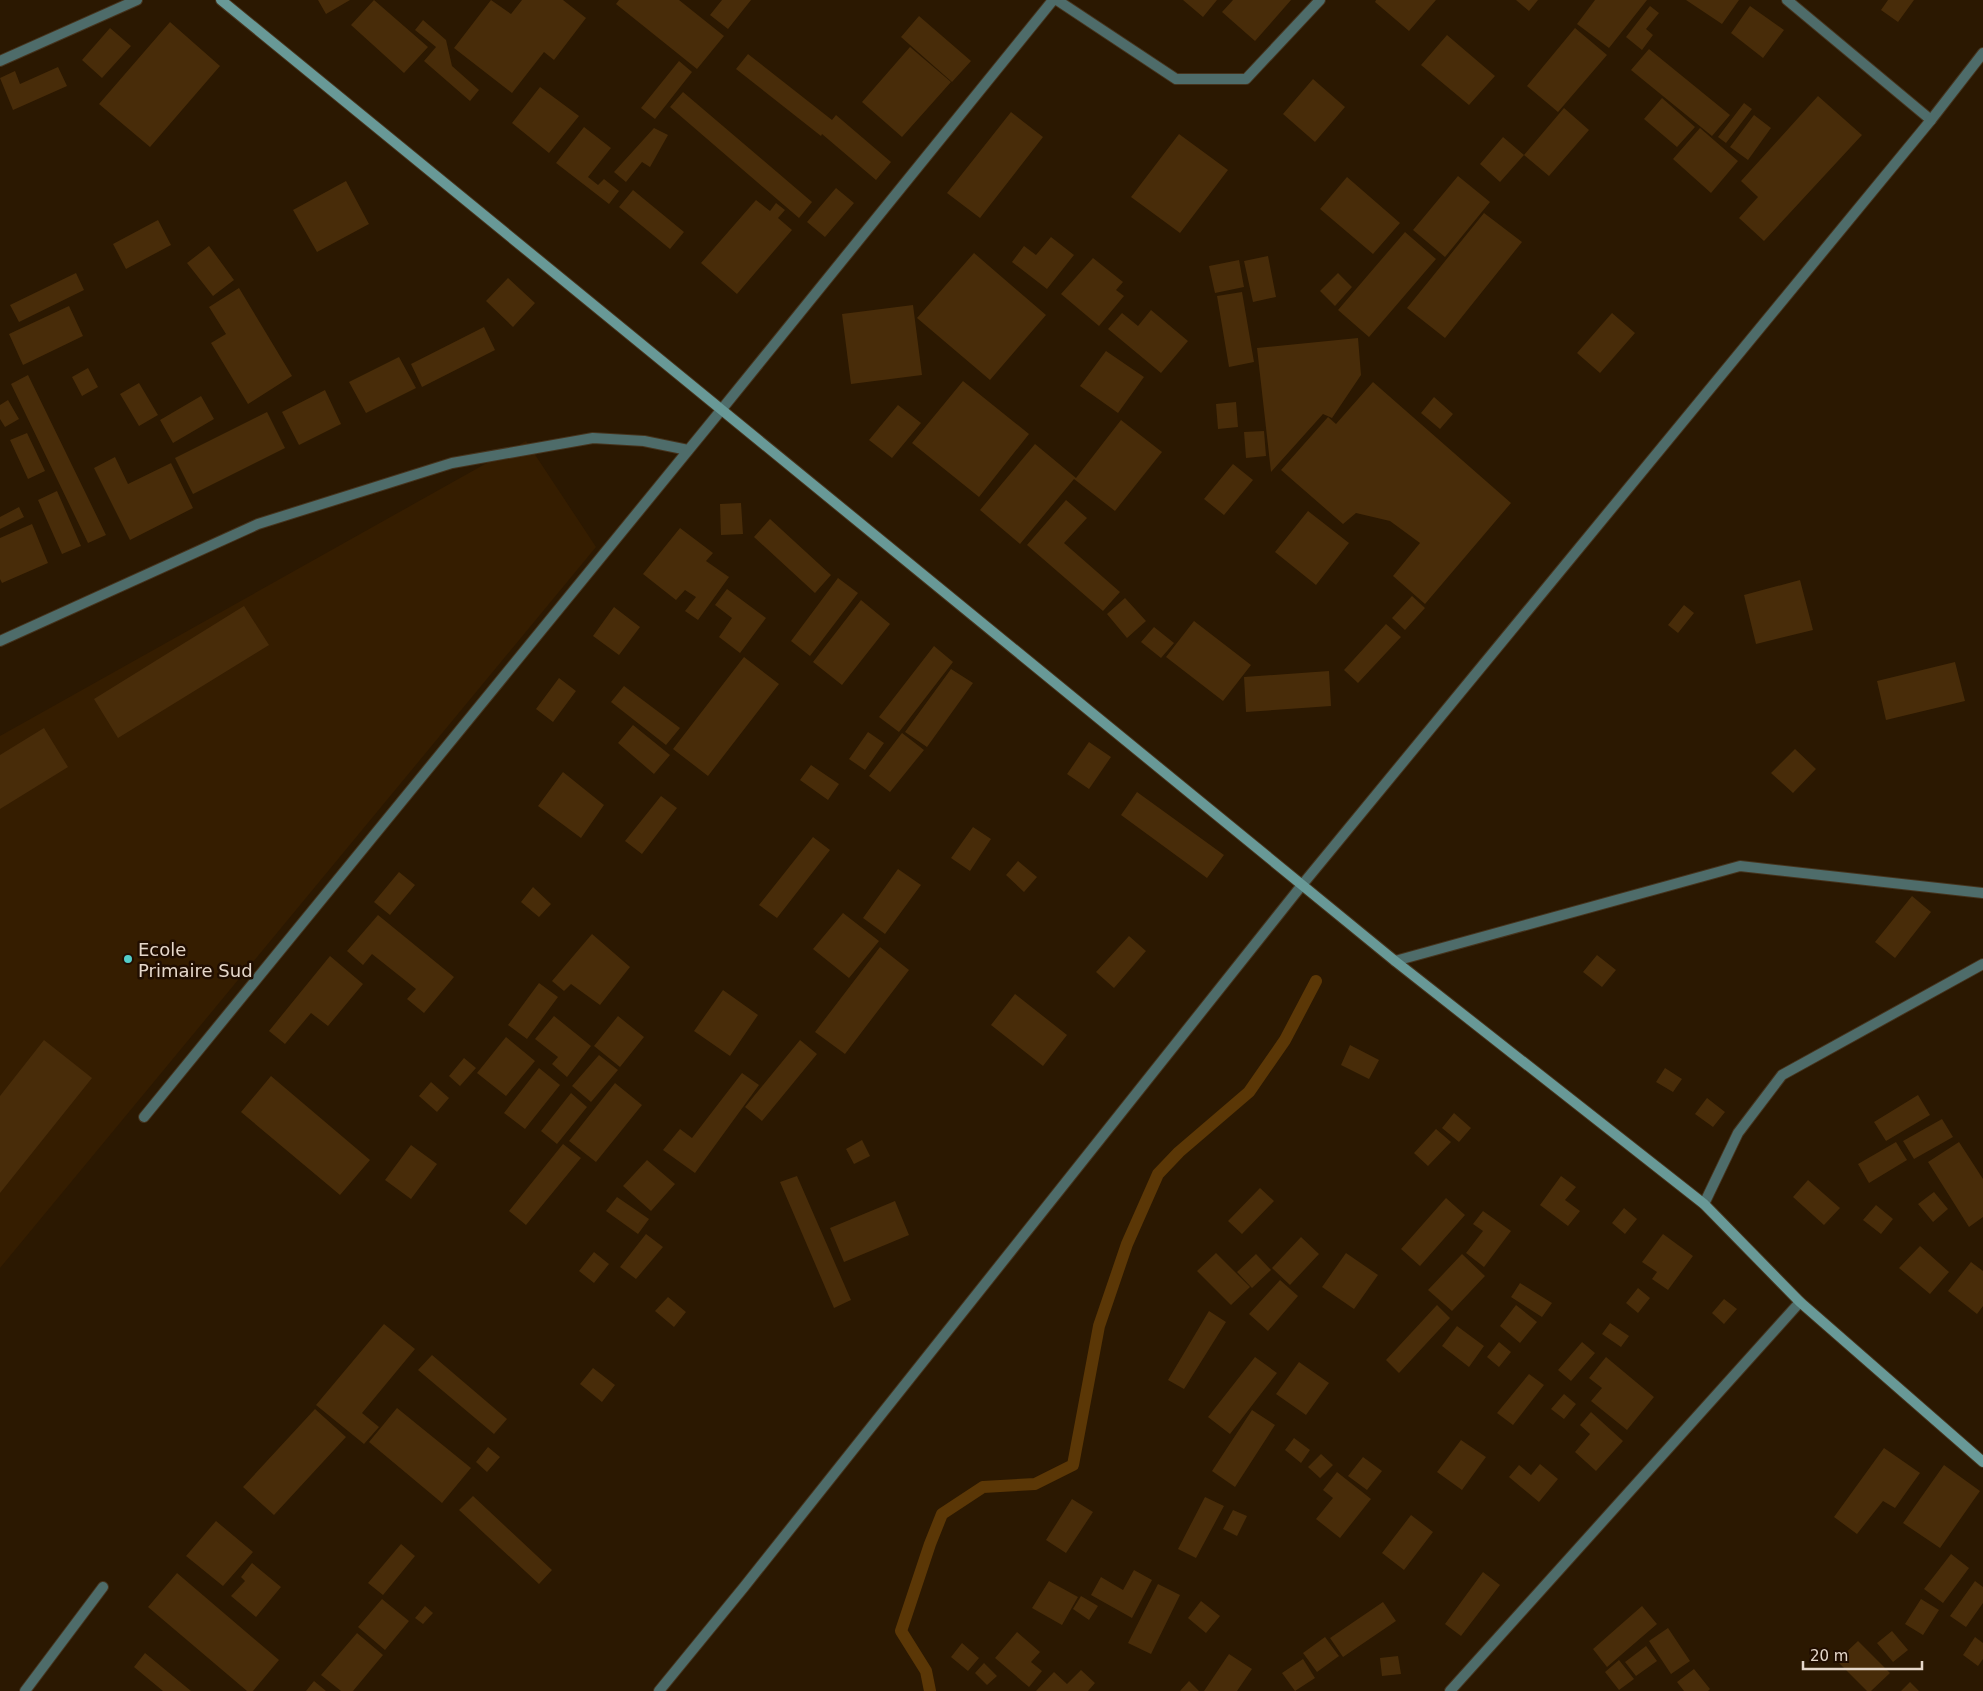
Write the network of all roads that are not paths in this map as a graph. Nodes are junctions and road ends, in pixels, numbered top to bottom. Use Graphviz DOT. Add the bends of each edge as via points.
graph roads {
  1 [pos="137,0"];
  2 [pos="222,0"];
  3 [pos="1053,0"];
  4 [pos="1057,0"];
  5 [pos="1320,0"];
  6 [pos="1787,0"];
  7 [pos="1983,53"];
  8 [pos="0,61"];
  9 [pos="1932,120"];
  10 [pos="722,410"];
  11 [pos="688,450"];
  12 [pos="0,641"];
  13 [pos="1302,885"];
  14 [pos="1983,893"];
  15 [pos="1395,961"];
  16 [pos="1983,964"];
  17 [pos="144,1117"];
  18 [pos="1704,1204"];
  19 [pos="1800,1302"];
  20 [pos="1983,1462"];
  21 [pos="103,1587"];
  22 [pos="25,1691"];
  23 [pos="659,1691"];
  24 [pos="1450,1691"];
  1 -- 8 [label="street"];
  2 -- 10 [label="main road"];
  3 -- 10 [label="street"];
  4 -- 5 [label="street" via="1176,79 1246,79"];
  6 -- 9 [label="street"];
  7 -- 9 [label="street"];
  9 -- 13 [label="street"];
  10 -- 11 [label="street"];
  10 -- 13 [label="main road"];
  11 -- 12 [label="street" via="644,441 593,438 452,463 258,524"];
  11 -- 17 [label="street"];
  13 -- 15 [label="main road"];
  13 -- 23 [label="street"];
  14 -- 15 [label="street" via="1740,866"];
  15 -- 18 [label="main road"];
  16 -- 18 [label="street" via="1782,1075 1738,1133"];
  18 -- 19 [label="main road"];
  19 -- 20 [label="main road"];
  19 -- 24 [label="street"];
  21 -- 22 [label="street"];
}
